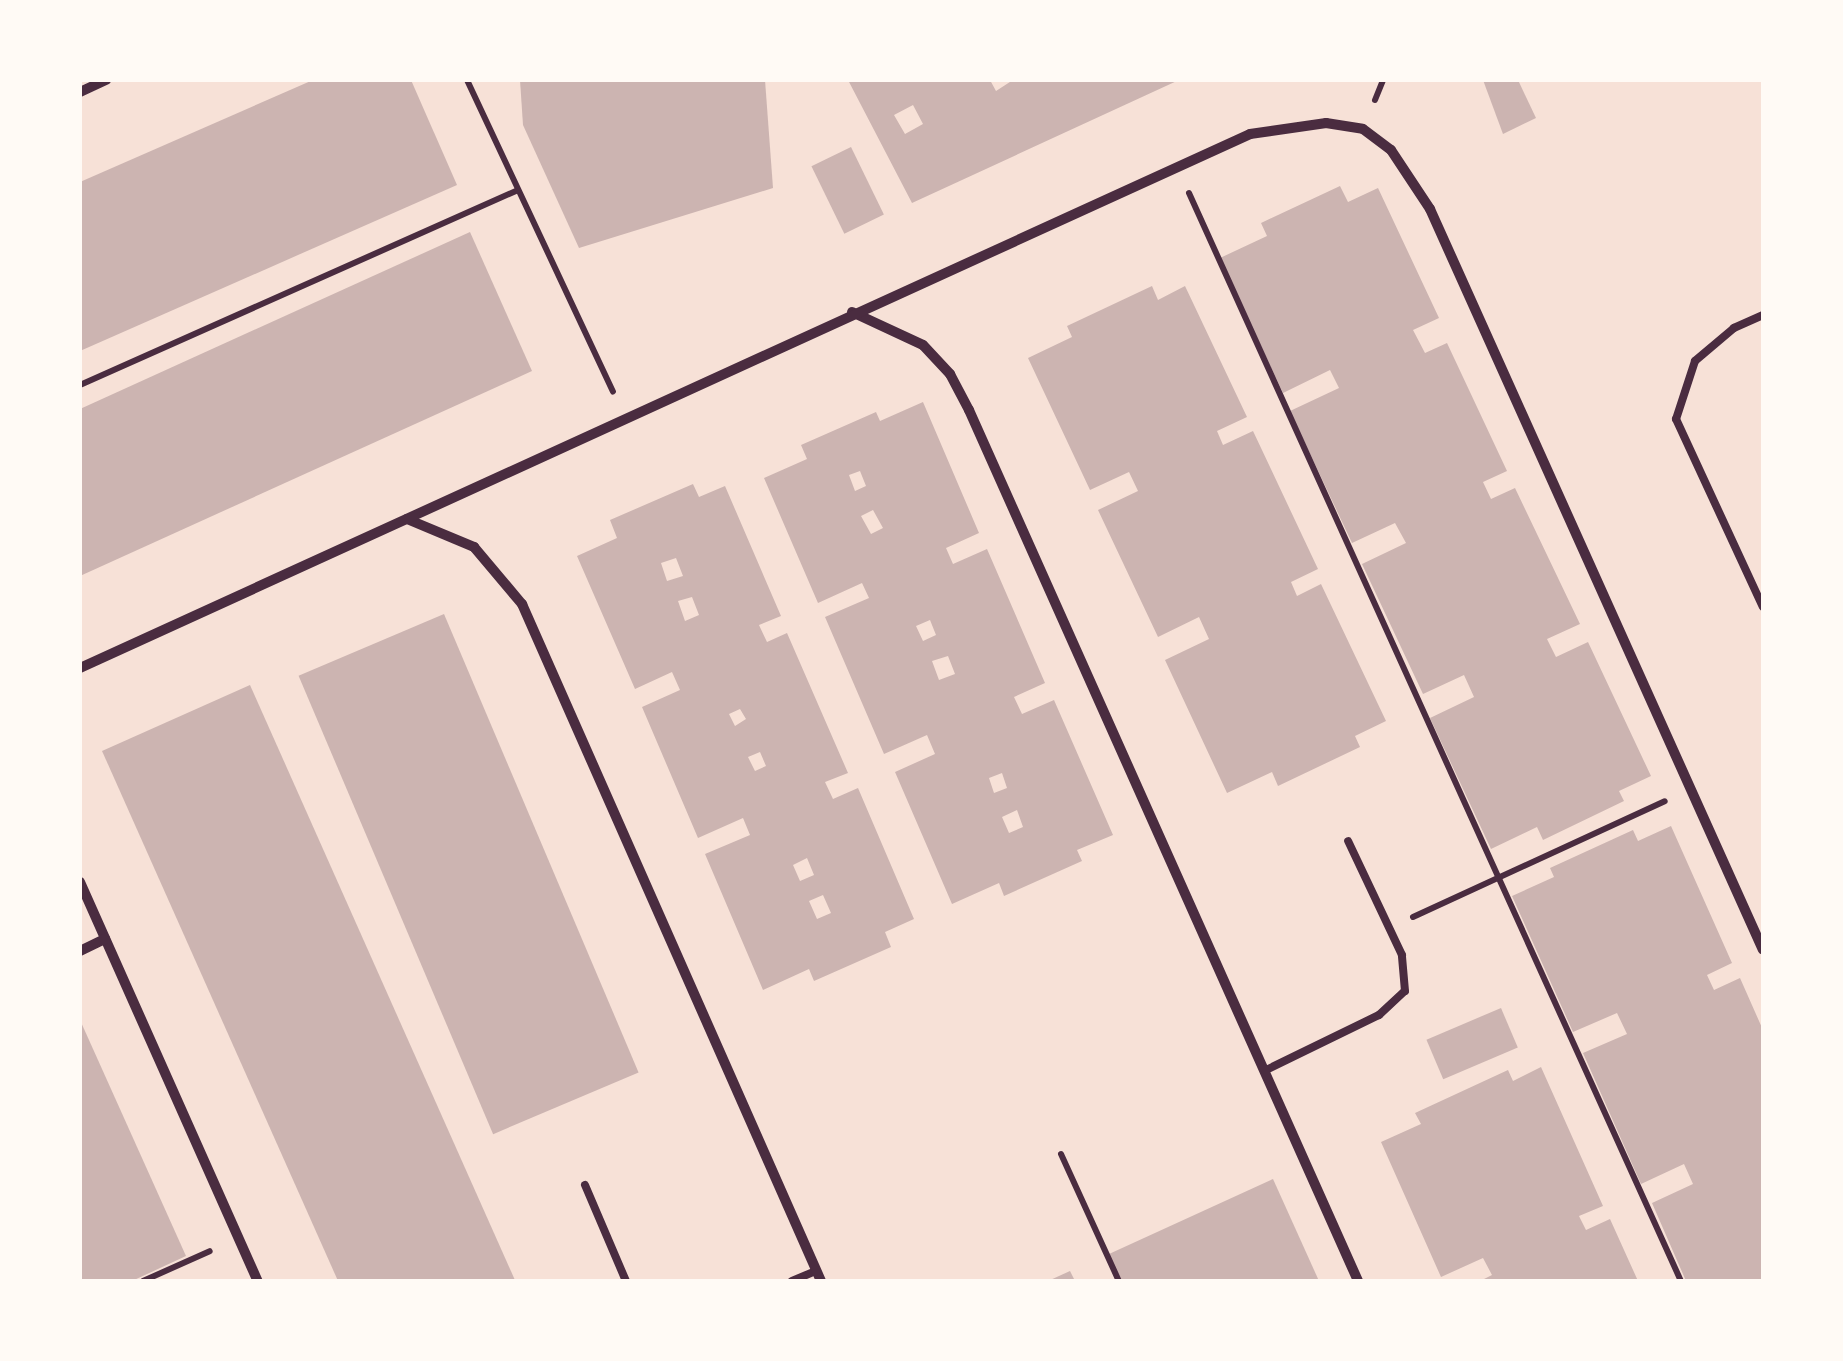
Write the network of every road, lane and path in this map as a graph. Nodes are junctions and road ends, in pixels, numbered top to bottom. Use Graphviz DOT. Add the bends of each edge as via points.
graph roads {
  1 [pos="106,80"];
  2 [pos="466,80"];
  3 [pos="80,92"];
  4 [pos="1178,166"];
  5 [pos="518,190"];
  6 [pos="851,312"];
  7 [pos="1763,314"];
  8 [pos="80,385"];
  9 [pos="625,417"];
  10 [pos="406,518"];
  11 [pos="1763,607"];
  12 [pos="80,668"];
  13 [pos="1690,789"];
  14 [pos="1348,841"];
  15 [pos="1498,878"];
  16 [pos="80,882"];
  17 [pos="1390,928"];
  18 [pos="106,940"];
  19 [pos="1763,950"];
  20 [pos="80,951"];
  21 [pos="1264,1071"];
  22 [pos="1062,1154"];
  23 [pos="585,1185"];
  24 [pos="238,1238"];
  25 [pos="819,1276"];
  26 [pos="143,1281"];
  27 [pos="258,1281"];
  28 [pos="626,1281"];
  29 [pos="792,1281"];
  30 [pos="1119,1281"];
  31 [pos="1358,1281"];
  32 [pos="1681,1281"];
  1 -- 3 [label="street"];
  2 -- 5 [label="path"];
  4 -- 6 [label="street"];
  4 -- 13 [label="street" via="1286,125 1363,129 1391,150 1430,208"];
  4 -- 15 [label="path"];
  5 -- 8 [label="path"];
  5 -- 9 [label="path"];
  6 -- 9 [label="street"];
  6 -- 21 [label="street" via="889,324 922,345 957,386"];
  7 -- 11 [label="lane" via="1734,328 1695,362 1676,419"];
  9 -- 10 [label="street"];
  10 -- 12 [label="street"];
  10 -- 25 [label="street" via="474,547 522,604"];
  13 -- 15 [label="path"];
  13 -- 19 [label="street"];
  14 -- 17 [label="lane"];
  15 -- 17 [label="path"];
  15 -- 32 [label="path"];
  16 -- 18 [label="street"];
  17 -- 21 [label="lane" via="1408,972 1395,1006"];
  18 -- 20 [label="street"];
  18 -- 24 [label="street"];
  21 -- 31 [label="street"];
  22 -- 30 [label="path"];
  23 -- 28 [label="lane"];
  24 -- 26 [label="path"];
  24 -- 27 [label="street"];
  25 -- 29 [label="lane"];
}
